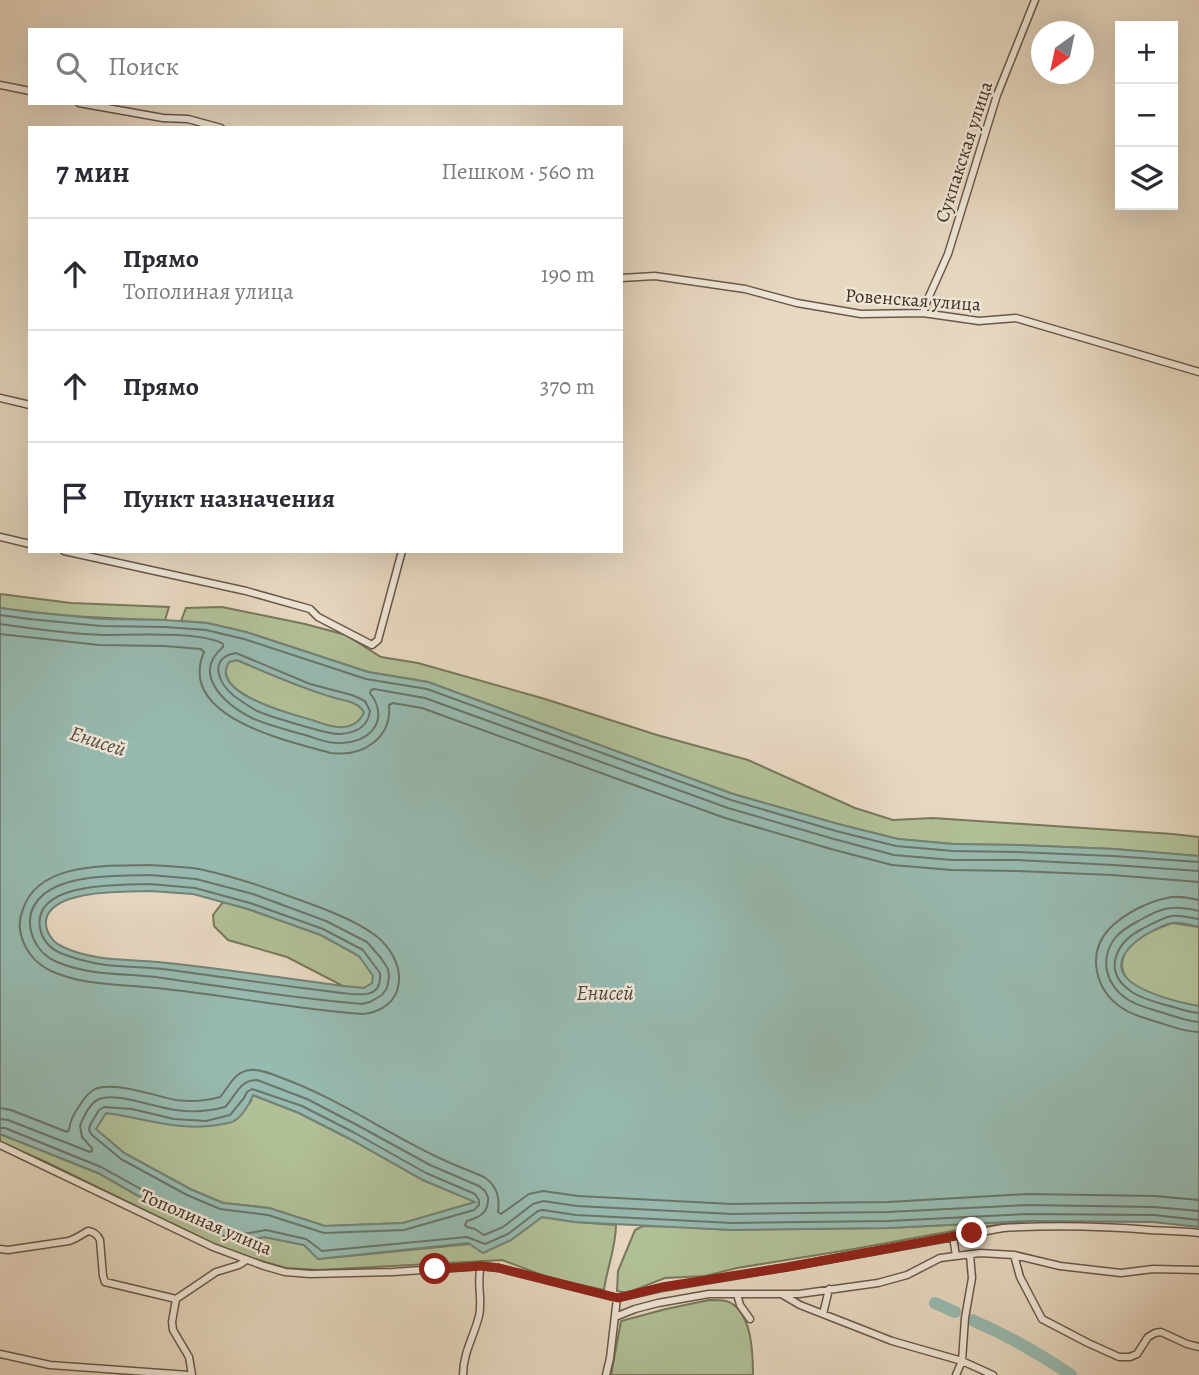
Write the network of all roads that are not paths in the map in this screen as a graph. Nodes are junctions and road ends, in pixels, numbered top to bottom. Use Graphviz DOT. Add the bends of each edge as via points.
graph roads {
  1 [pos="1035,0"];
  2 [pos="0,85"];
  3 [pos="28,91"];
  4 [pos="90,105"];
  5 [pos="213,126"];
  6 [pos="623,278"];
  7 [pos="923,313"];
  8 [pos="1199,372"];
  9 [pos="0,398"];
  10 [pos="28,405"];
  11 [pos="0,537"];
  12 [pos="28,544"];
  13 [pos="73,553"];
  14 [pos="401,553"];
  15 [pos="0,1145"];
  16 [pos="1199,1233"];
  17 [pos="953,1236"];
  18 [pos="0,1249"];
  19 [pos="970,1255"];
  20 [pos="1014,1255"];
  21 [pos="956,1256"];
  22 [pos="245,1261"];
  23 [pos="481,1266"];
  24 [pos="1199,1270"];
  25 [pos="829,1289"];
  26 [pos="737,1294"];
  27 [pos="781,1294"];
  28 [pos="618,1298"];
  29 [pos="176,1299"];
  30 [pos="823,1314"];
  31 [pos="615,1317"];
  32 [pos="750,1319"];
  33 [pos="1199,1347"];
  34 [pos="0,1354"];
  35 [pos="962,1361"];
  36 [pos="190,1375"];
  37 [pos="463,1375"];
  38 [pos="606,1375"];
  39 [pos="956,1375"];
  40 [pos="993,1375"];
  1 -- 7 [label="street, Сукпакская улица" via="997,95 948,254"];
  2 -- 3 [label="street"];
  4 -- 5 [label="street"];
  6 -- 7 [label="street, Ровенская улица" via="655,276 745,289 861,314"];
  7 -- 8 [label="street, Ровенская улица" via="979,321 1016,318"];
  9 -- 10 [label="street"];
  11 -- 12 [label="street"];
  13 -- 14 [label="street" via="274,598 310,610 373,644"];
  15 -- 22 [label="street, Тополиная улица"];
  16 -- 17 [label="street" via="1032,1226"];
  17 -- 21 [label="street"];
  17 -- 28 [label="street"];
  18 -- 29 [label="street" via="69,1241 93,1232 100,1240 105,1282"];
  19 -- 20 [label="street"];
  19 -- 21 [label="street"];
  19 -- 35 [label="street" via="972,1278"];
  20 -- 24 [label="street" via="1121,1273"];
  20 -- 33 [label="street" via="1042,1319 1088,1343 1130,1357 1148,1337 1161,1332"];
  21 -- 25 [label="street" via="878,1283"];
  22 -- 23 [label="street, Тополиная улица" via="310,1274"];
  22 -- 29 [label="street" via="216,1272"];
  23 -- 28 [label="street, Тополиная улица"];
  23 -- 37 [label="street" via="479,1315"];
  25 -- 27 [label="street"];
  25 -- 30 [label="street"];
  26 -- 27 [label="street"];
  26 -- 31 [label="street" via="658,1303"];
  26 -- 32 [label="street"];
  27 -- 30 [label="street"];
  28 -- 31 [label="street"];
  29 -- 36 [label="street" via="173,1330 189,1357"];
  30 -- 35 [label="street"];
  31 -- 38 [label="street"];
  34 -- 36 [label="street" via="50,1365"];
  35 -- 39 [label="street"];
  35 -- 40 [label="street"];
}
